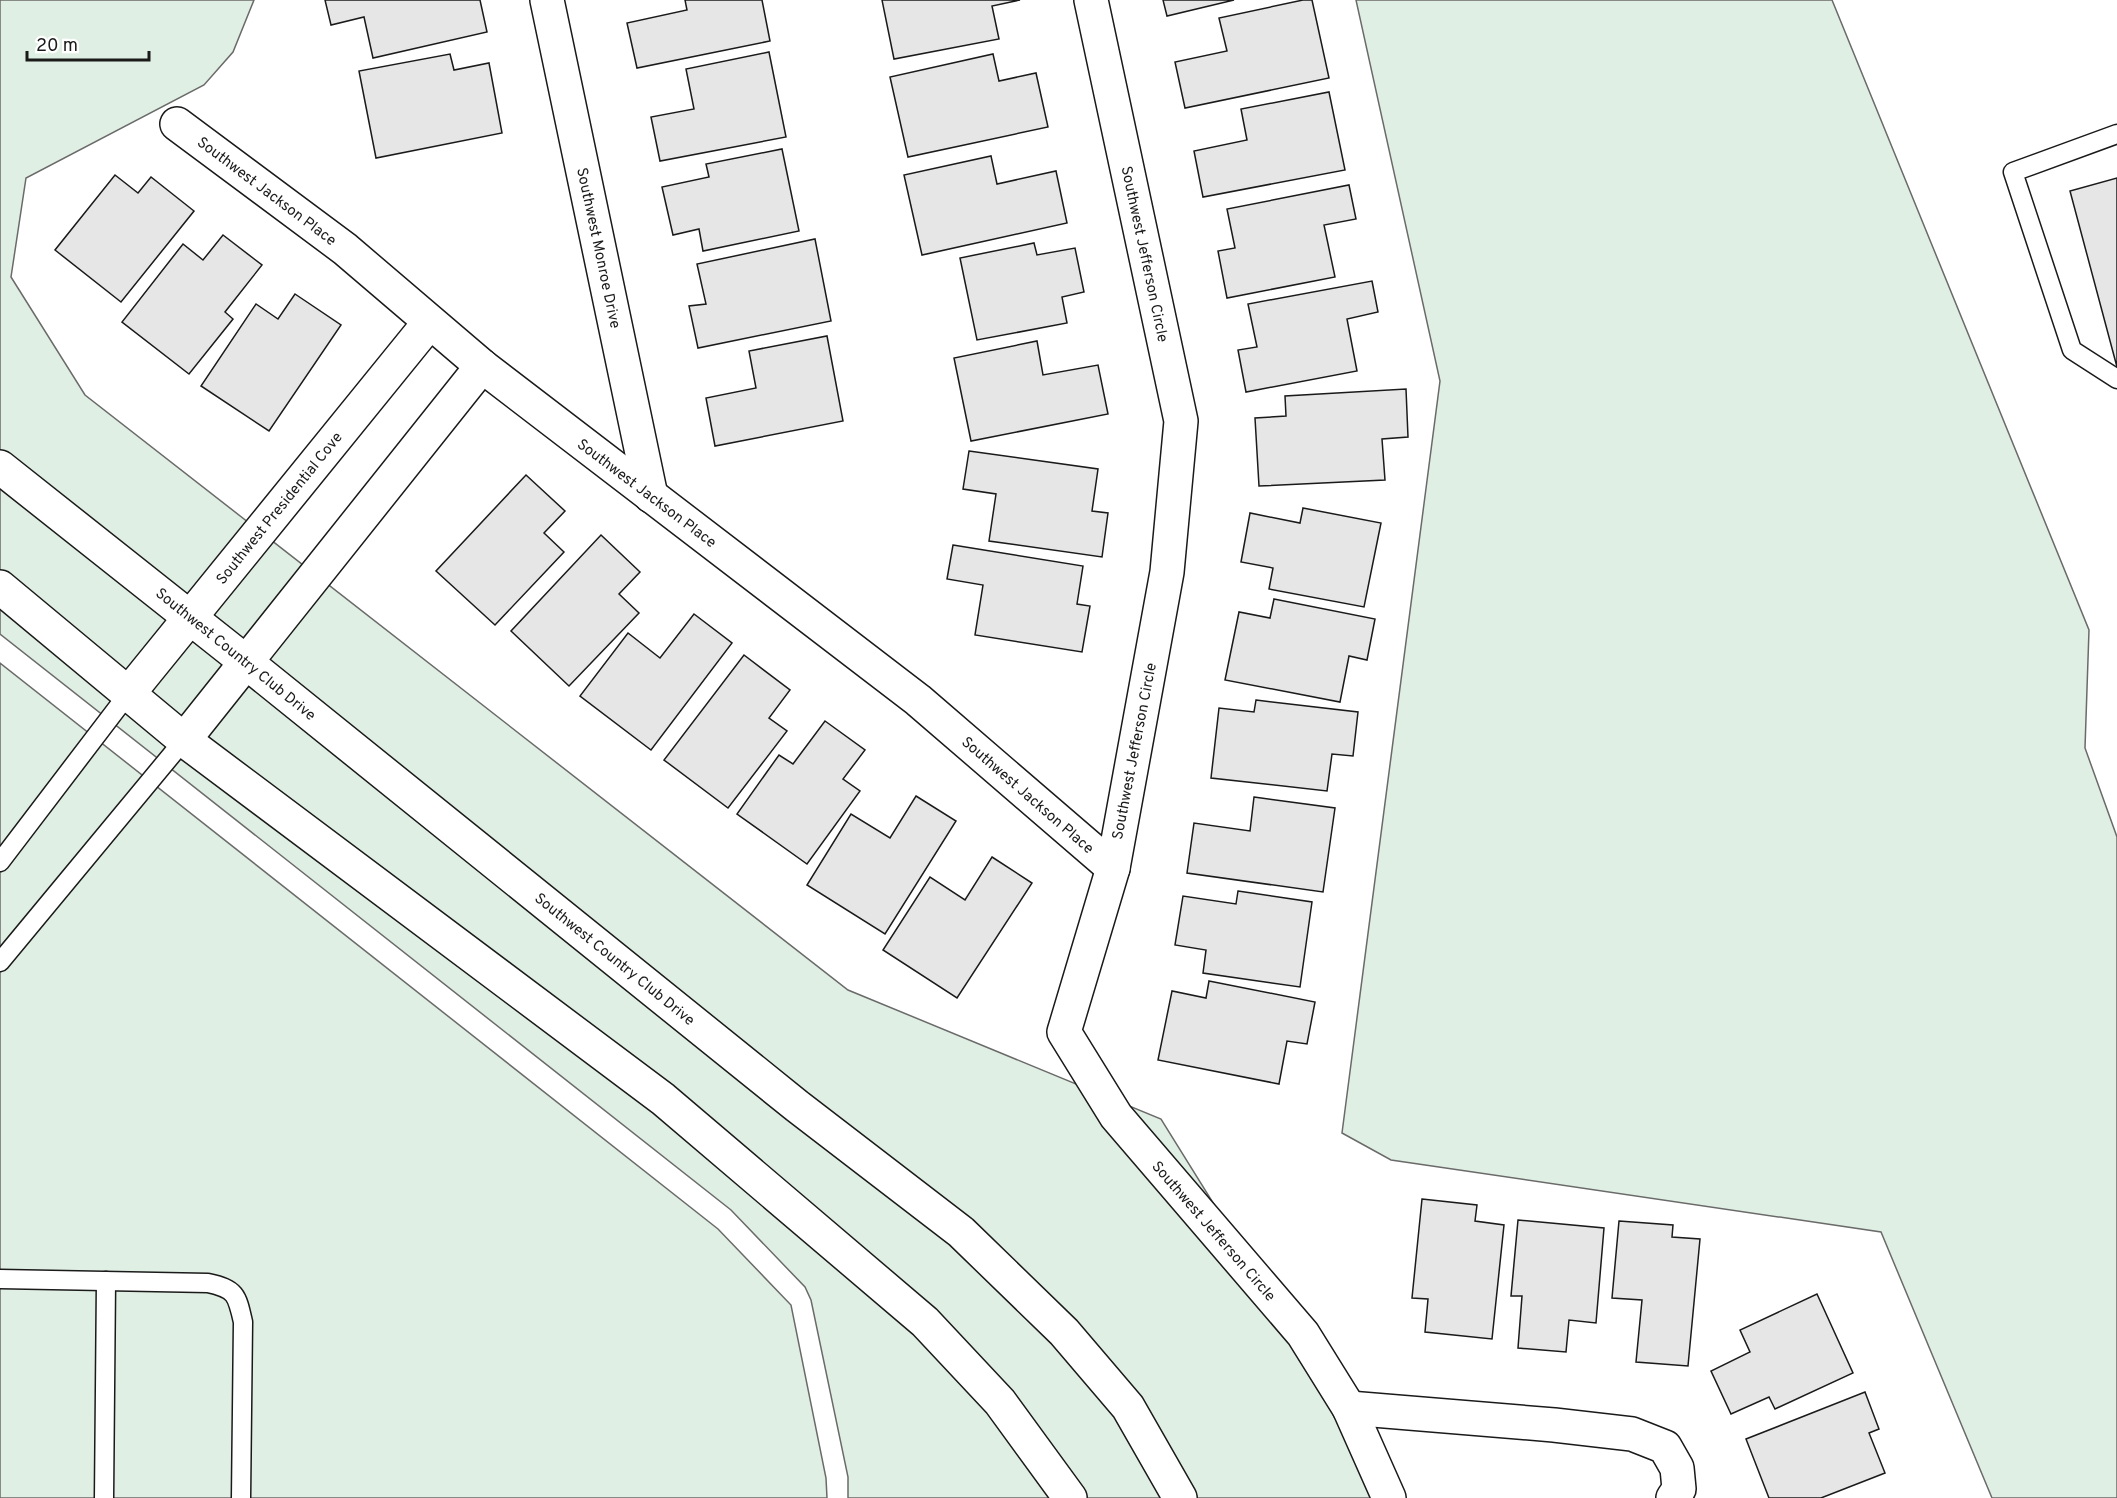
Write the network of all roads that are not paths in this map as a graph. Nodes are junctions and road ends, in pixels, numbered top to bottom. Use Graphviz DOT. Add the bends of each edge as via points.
graph roads {
  1 [pos="547,0"];
  2 [pos="1091,0"];
  3 [pos="177,124"];
  4 [pos="2117,134"];
  5 [pos="429,322"];
  6 [pos="482,366"];
  7 [pos="2117,379"];
  8 [pos="0,467"];
  9 [pos="651,496"];
  10 [pos="0,587"];
  11 [pos="190,617"];
  12 [pos="246,662"];
  13 [pos="128,694"];
  14 [pos="184,740"];
  15 [pos="0,862"];
  16 [pos="1113,868"];
  17 [pos="0,962"];
  18 [pos="0,1279"];
  19 [pos="106,1281"];
  20 [pos="1349,1408"];
  21 [pos="104,1498"];
  22 [pos="241,1498"];
  23 [pos="1070,1498"];
  24 [pos="1180,1498"];
  25 [pos="1389,1498"];
  26 [pos="1673,1498"];
  1 -- 9 [label="street, Southwest Monroe Drive"];
  2 -- 16 [label="street, Southwest Jefferson Circle" via="1181,421 1167,572"];
  3 -- 5 [label="street, Southwest Jackson Place" via="345,249"];
  4 -- 7 [label="lane" via="2013,172 2072,350"];
  5 -- 6 [label="street, Southwest Jackson Place"];
  5 -- 11 [label="street, Southwest Presidential Cove"];
  6 -- 9 [label="street, Southwest Jackson Place"];
  6 -- 12 [label="street"];
  8 -- 11 [label="street, Southwest Country Club Drive"];
  9 -- 16 [label="street, Southwest Jackson Place" via="918,700"];
  10 -- 13 [label="street"];
  11 -- 12 [label="street, Southwest Country Club Drive"];
  11 -- 13 [label="street, Southwest Presidential Cove"];
  12 -- 14 [label="street"];
  12 -- 24 [label="street, Southwest Country Club Drive" via="797,1106 961,1232 1064,1332 1128,1407"];
  13 -- 14 [label="street"];
  13 -- 15 [label="lane"];
  14 -- 17 [label="lane"];
  14 -- 23 [label="street" via="663,1099 925,1322 1000,1402"];
  16 -- 20 [label="street, Southwest Jefferson Circle" via="1064,1032 1116,1116 1303,1334"];
  18 -- 19 [label="lane"];
  19 -- 21 [label="lane"];
  19 -- 22 [label="lane" via="208,1283 226,1287 238,1300 243,1322"];
  20 -- 25 [label="street, Southwest Jefferson Circle"];
  20 -- 26 [label="street" via="1632,1434 1665,1447 1677,1468 1679,1489"];
}
